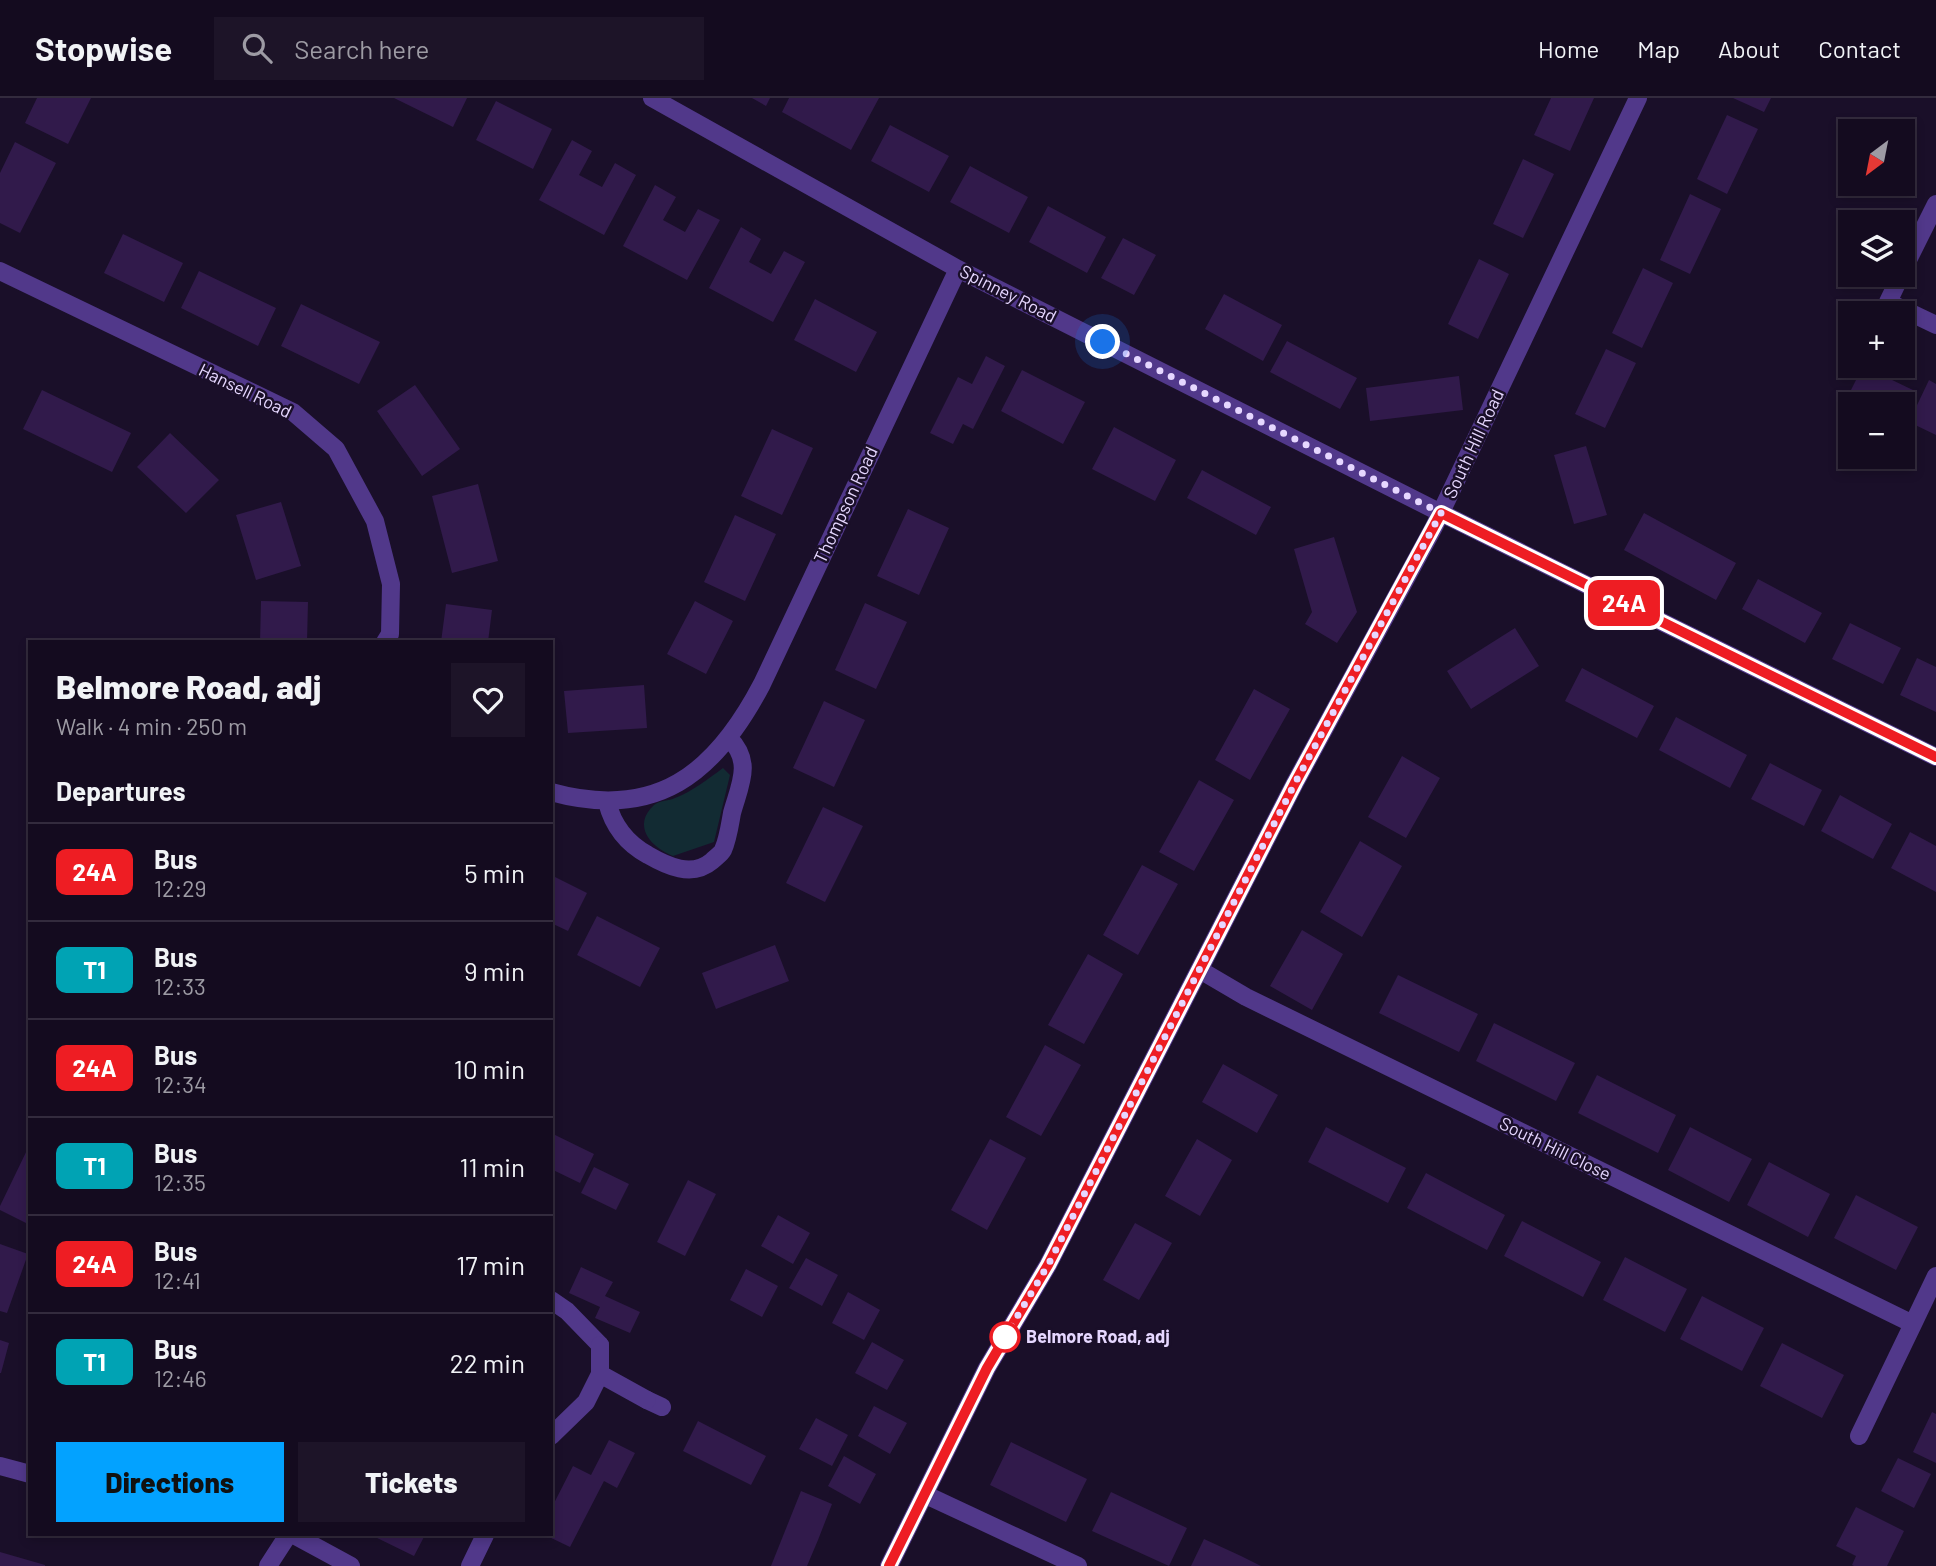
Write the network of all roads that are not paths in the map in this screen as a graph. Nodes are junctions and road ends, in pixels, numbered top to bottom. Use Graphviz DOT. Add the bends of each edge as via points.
graph roads {
  1 [pos="652,98"];
  2 [pos="1638,98"];
  3 [pos="1936,204"];
  4 [pos="1915,247"];
  5 [pos="958,269"];
  6 [pos="0,271"];
  7 [pos="1895,287"];
  8 [pos="1936,325"];
  9 [pos="1441,513"];
  10 [pos="386,640"];
  11 [pos="729,738"];
  12 [pos="1936,757"];
  13 [pos="553,793"];
  14 [pos="607,802"];
  15 [pos="1200,970"];
  16 [pos="1936,1276"];
  17 [pos="553,1301"];
  18 [pos="1913,1324"];
  19 [pos="600,1374"];
  20 [pos="654,1404"];
  21 [pos="553,1434"];
  22 [pos="1859,1436"];
  23 [pos="0,1466"];
  24 [pos="28,1473"];
  25 [pos="926,1495"];
  26 [pos="287,1536"];
  27 [pos="296,1536"];
  28 [pos="485,1536"];
  29 [pos="268,1566"];
  30 [pos="351,1566"];
  31 [pos="470,1566"];
  32 [pos="889,1566"];
  33 [pos="1078,1566"];
  1 -- 5 [label="street, Spinney Road"];
  2 -- 9 [label="street, South Hill Road"];
  3 -- 4 [label="street"];
  5 -- 9 [label="street, Spinney Road"];
  5 -- 11 [label="street, Thompson Road" via="762,684"];
  6 -- 10 [label="street, Hansell Road" via="293,412 336,449 375,521 391,584"];
  7 -- 8 [label="street" via="1888,302"];
  9 -- 12 [label="street, Spinney Road"];
  9 -- 15 [label="street, South Hill Road"];
  11 -- 14 [label="street, Thompson Road" via="709,762 680,783 637,798"];
  11 -- 14 [label="street" via="740,749 744,767 723,851 705,867 686,870 640,851 621,834"];
  13 -- 14 [label="street, Thompson Road"];
  15 -- 18 [label="street, South Hill Close" via="1246,997"];
  15 -- 25 [label="street, South Hill Road" via="1048,1265 987,1368"];
  16 -- 18 [label="street"];
  17 -- 19 [label="street" via="600,1345"];
  18 -- 22 [label="street"];
  19 -- 20 [label="street"];
  19 -- 21 [label="street" via="586,1402"];
  23 -- 24 [label="street"];
  25 -- 32 [label="street, South Hill Road"];
  25 -- 33 [label="street"];
  26 -- 29 [label="street"];
  27 -- 30 [label="street"];
  28 -- 31 [label="street"];
}
